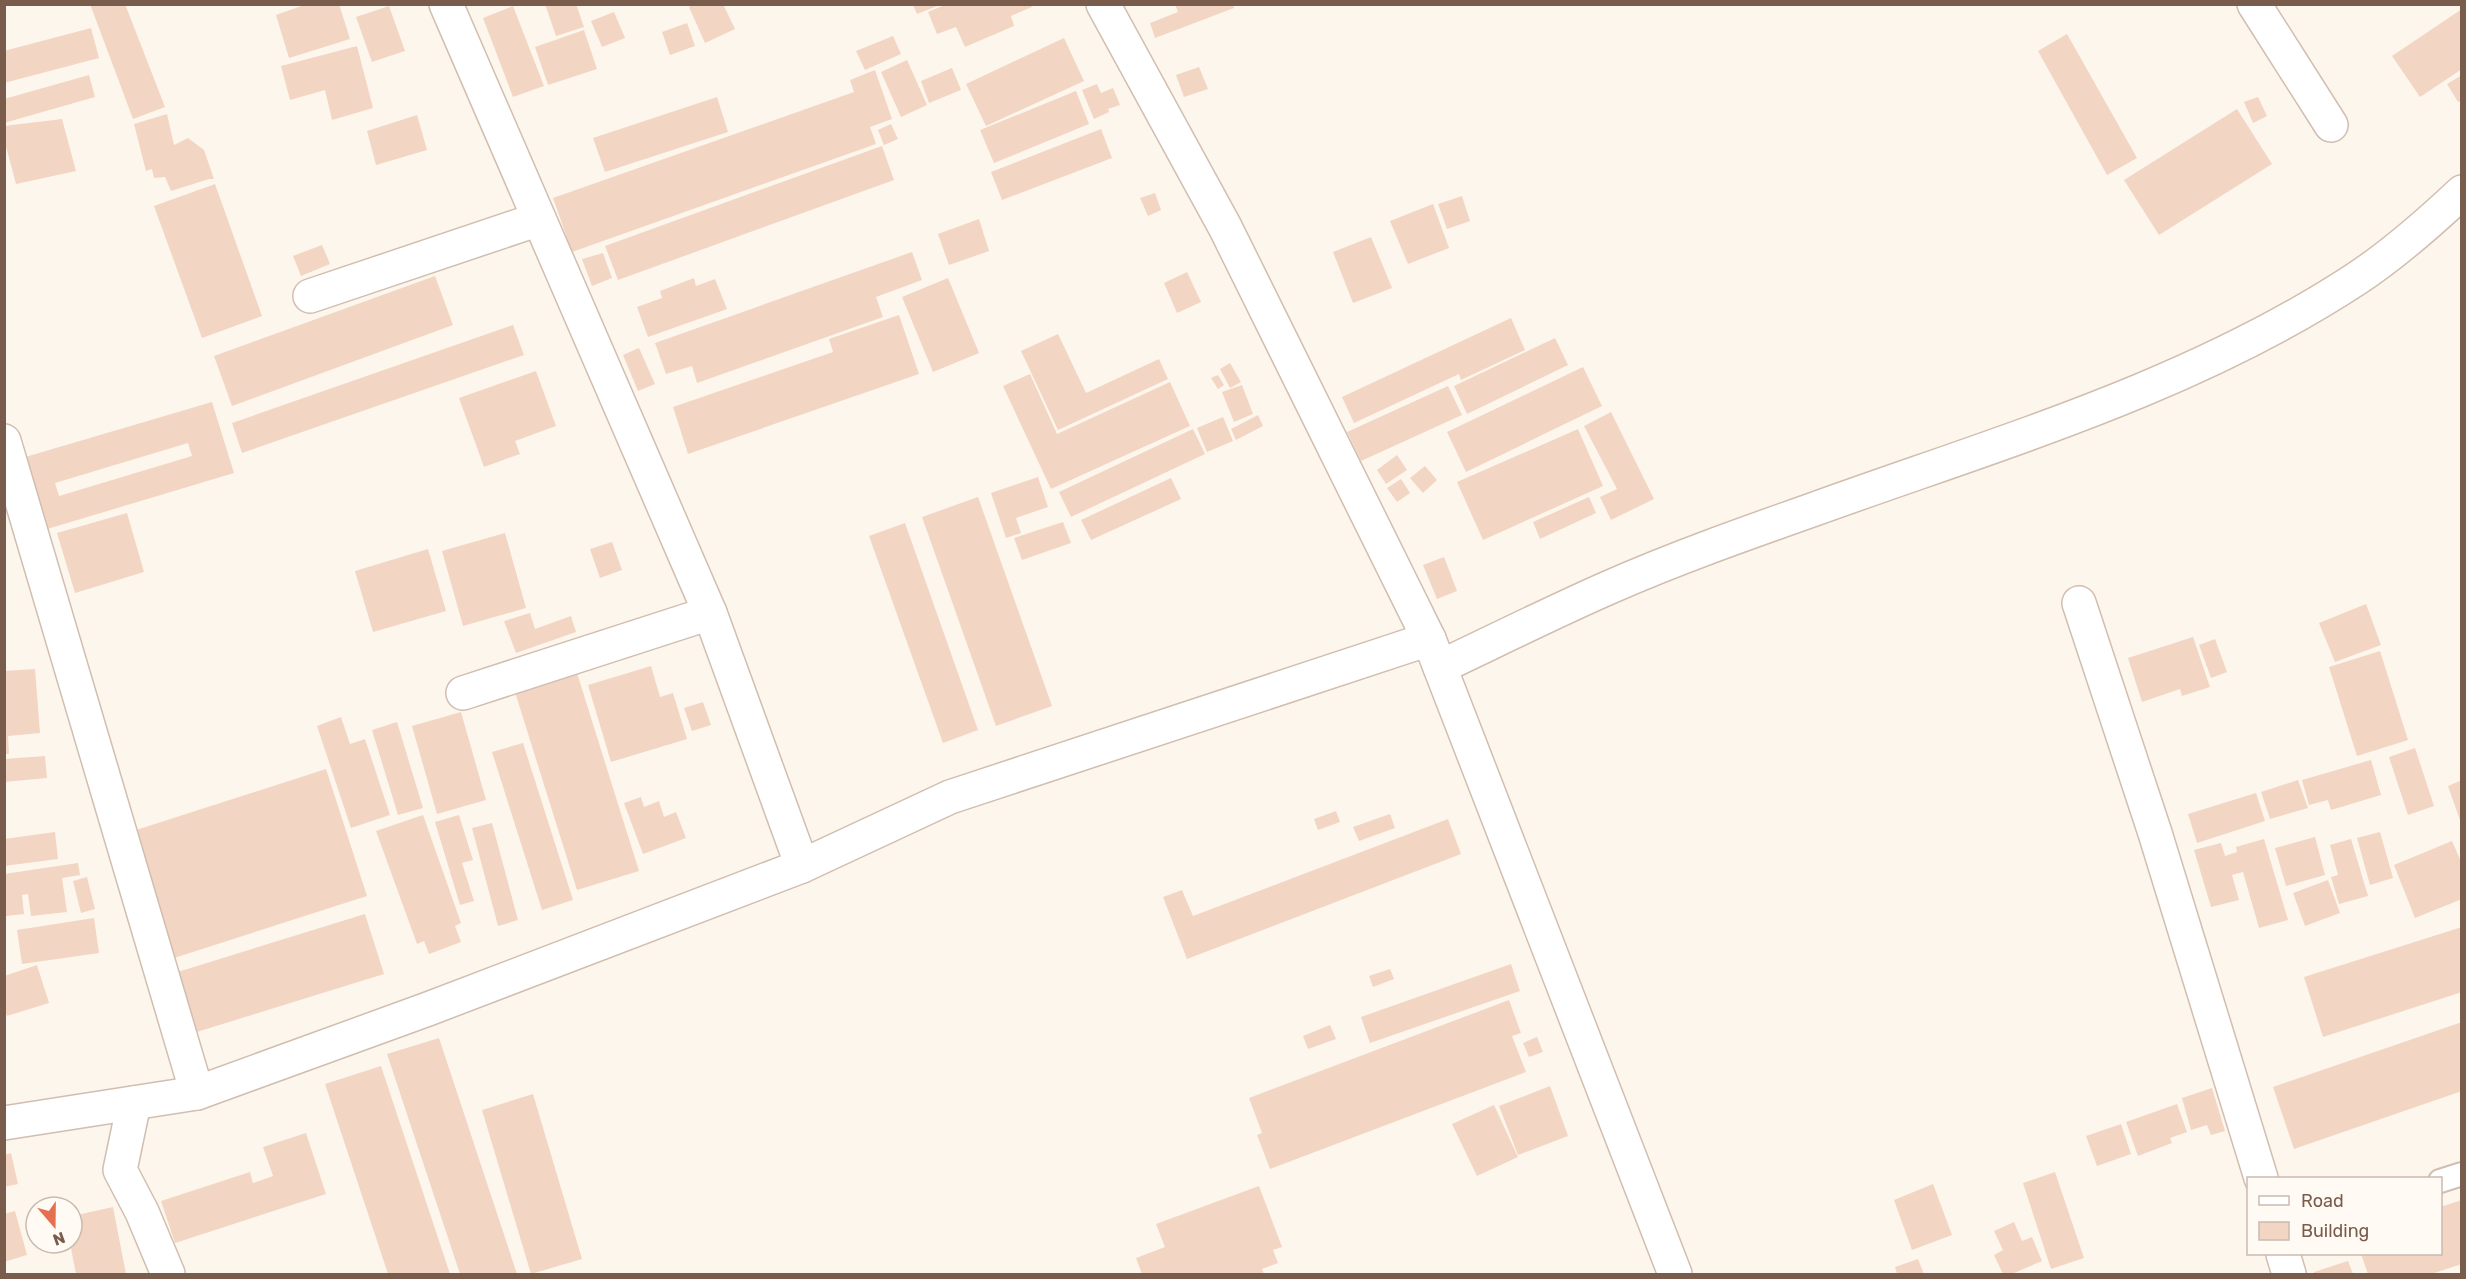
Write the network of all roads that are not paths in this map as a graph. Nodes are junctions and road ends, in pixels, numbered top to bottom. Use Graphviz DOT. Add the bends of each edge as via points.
graph roads {
  1 [pos="446,4"];
  2 [pos="1103,4"];
  3 [pos="2254,4"];
  4 [pos="2331,125"];
  5 [pos="2462,192"];
  6 [pos="538,219"];
  7 [pos="310,296"];
  8 [pos="4,441"];
  9 [pos="2079,603"];
  10 [pos="710,613"];
  11 [pos="1435,653"];
  12 [pos="463,693"];
  13 [pos="802,866"];
  14 [pos="196,1093"];
  15 [pos="134,1103"];
  16 [pos="4,1123"];
  17 [pos="2462,1174"];
  18 [pos="2259,1177"];
  19 [pos="2442,1180"];
  20 [pos="2283,1255"];
  21 [pos="168,1275"];
  22 [pos="1675,1275"];
  23 [pos="2289,1275"];
  1 -- 6 [label="street"];
  2 -- 11 [label="street" via="1226,227"];
  3 -- 4 [label="street"];
  5 -- 11 [label="street" via="2357,279 2243,344 2114,401 2000,445 1812,510"];
  6 -- 7 [label="street"];
  6 -- 10 [label="street"];
  8 -- 14 [label="street"];
  9 -- 18 [label="street" via="2155,833"];
  10 -- 12 [label="street"];
  10 -- 13 [label="street"];
  11 -- 13 [label="street" via="950,797"];
  11 -- 22 [label="street"];
  13 -- 14 [label="street"];
  14 -- 15 [label="street"];
  15 -- 16 [label="street"];
  15 -- 21 [label="street" via="120,1170"];
  17 -- 19 [label="lane"];
  20 -- 23 [label="street"];
}
